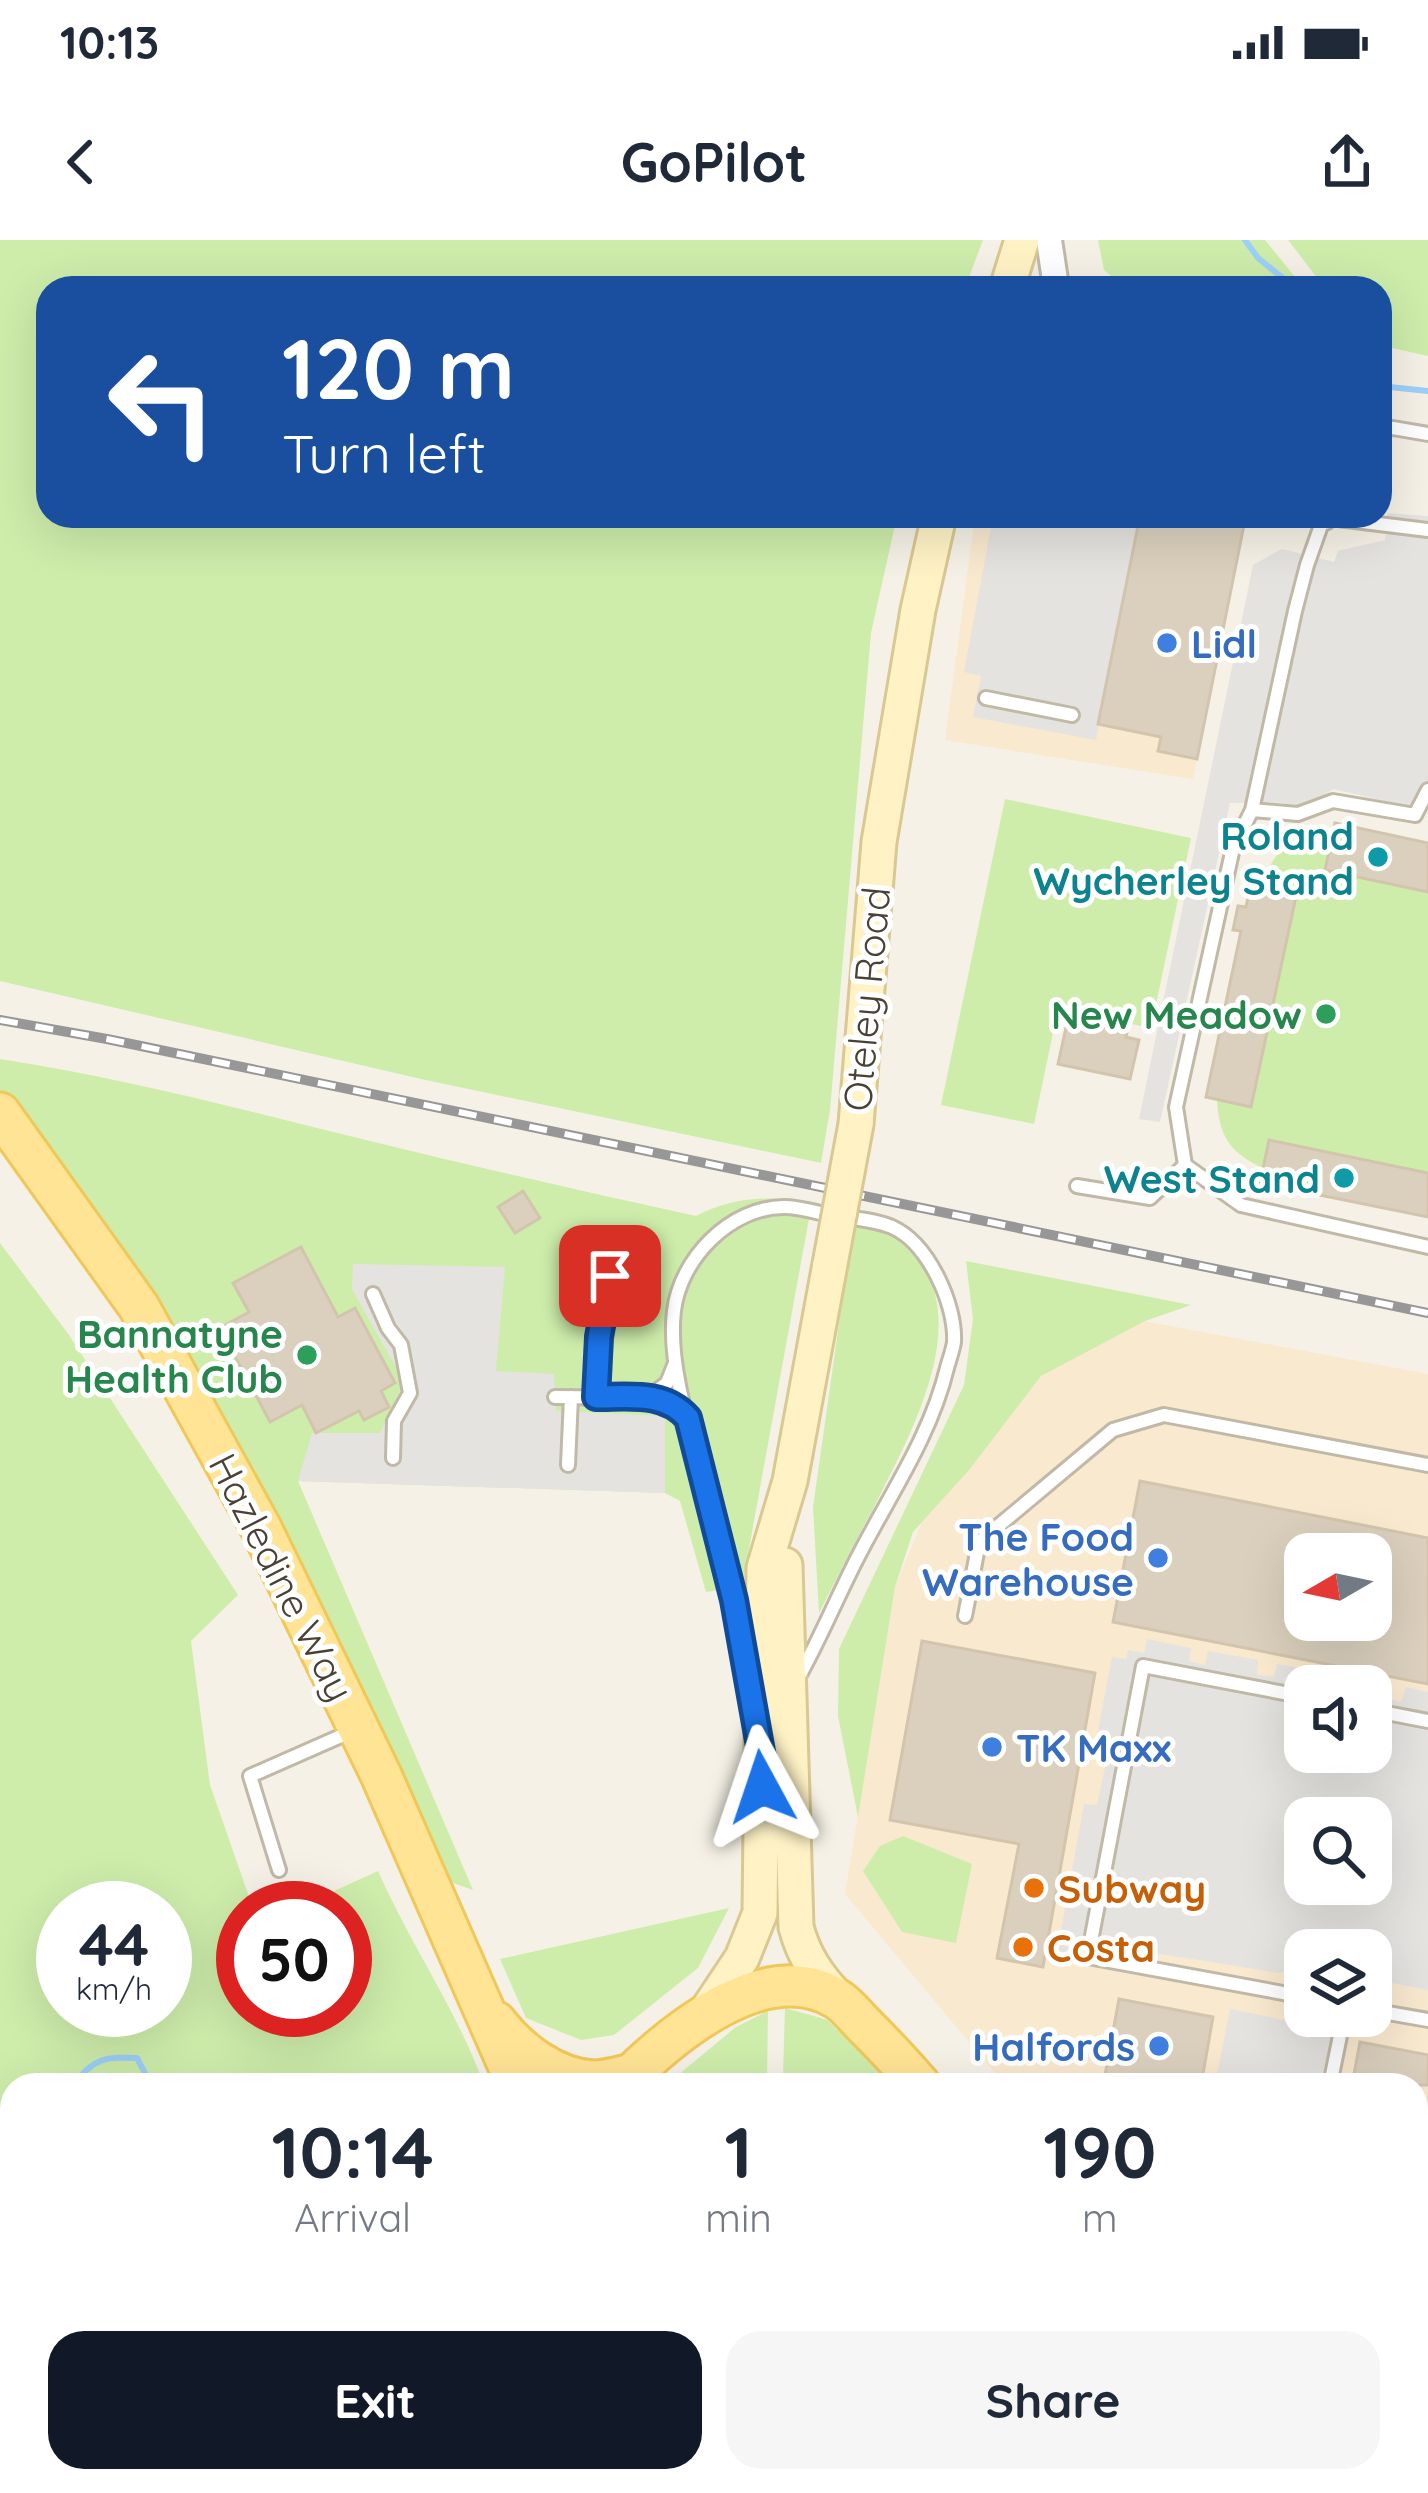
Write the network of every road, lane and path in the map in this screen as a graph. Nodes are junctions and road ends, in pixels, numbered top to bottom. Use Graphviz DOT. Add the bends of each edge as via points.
graph roads {
  1 [pos="1022,240"];
  2 [pos="1048,240"];
  3 [pos="1011,276"];
  4 [pos="1053,276"];
  5 [pos="1392,428"];
  6 [pos="1428,434"];
  7 [pos="1392,525"];
  8 [pos="936,528"];
  9 [pos="1319,528"];
  10 [pos="1428,530"];
  11 [pos="986,698"];
  12 [pos="1072,715"];
  13 [pos="1428,790"];
  14 [pos="1252,810"];
  15 [pos="0,1113"];
  16 [pos="1185,1165"];
  17 [pos="1077,1186"];
  18 [pos="1428,1246"];
  19 [pos="610,1276"];
  20 [pos="373,1294"];
  21 [pos="676,1359"];
  22 [pos="555,1397"];
  23 [pos="572,1397"];
  24 [pos="596,1397"];
  25 [pos="647,1398"];
  26 [pos="688,1418"];
  27 [pos="392,1458"];
  28 [pos="568,1465"];
  29 [pos="1428,1465"];
  30 [pos="790,1481"];
  31 [pos="964,1616"];
  32 [pos="1284,1693"];
  33 [pos="789,1695"];
  34 [pos="1392,1714"];
  35 [pos="1428,1721"];
  36 [pos="358,1728"];
  37 [pos="763,1763"];
  38 [pos="278,1870"];
  39 [pos="1284,1993"];
  40 [pos="838,2000"];
  41 [pos="482,2004"];
  42 [pos="1392,2014"];
  43 [pos="704,2015"];
  44 [pos="1428,2020"];
  45 [pos="1340,2037"];
  46 [pos="512,2073"];
  47 [pos="559,2073"];
  48 [pos="634,2073"];
  49 [pos="908,2073"];
  50 [pos="1332,2073"];
  1 -- 3 [label="main road"];
  2 -- 4 [label="street"];
  5 -- 6 [label="lane"];
  7 -- 10 [label="lane"];
  8 -- 30 [label="main road, Oteley Road, bridge" via="881,825 856,1124"];
  9 -- 14 [label="lane"];
  11 -- 12 [label="lane"];
  13 -- 14 [label="lane" via="1415,815 1333,801 1298,814"];
  14 -- 16 [label="lane" via="1233,848 1176,1107"];
  15 -- 36 [label="main road, Hazledine Way" via="139,1307 262,1528"];
  16 -- 17 [label="lane" via="1150,1198"];
  16 -- 18 [label="lane" via="1241,1205"];
  19 -- 24 [label="lane"];
  20 -- 27 [label="lane" via="401,1345 410,1393 394,1421"];
  21 -- 25 [label="lane" via="667,1383"];
  21 -- 26 [label="lane"];
  21 -- 33 [label="lane" via="678,1289 705,1246 751,1212 784,1207 894,1228 929,1261 950,1301 954,1342 942,1391"];
  22 -- 23 [label="lane"];
  23 -- 24 [label="lane"];
  23 -- 28 [label="lane"];
  24 -- 25 [label="lane"];
  25 -- 26 [label="lane" via="674,1404"];
  26 -- 37 [label="lane" via="734,1600"];
  29 -- 31 [label="lane" via="1164,1415 1113,1430 979,1542"];
  30 -- 33 [label="main road, Oteley Road"];
  30 -- 37 [label="main road, Oteley Road" via="764,1568"];
  32 -- 39 [label="lane" via="1143,1666 1088,1957"];
  33 -- 40 [label="main road, Oteley Road" via="796,1927 806,1959"];
  34 -- 35 [label="lane"];
  36 -- 38 [label="lane" via="250,1775"];
  36 -- 41 [label="main road, Hazledine Way"];
  37 -- 43 [label="main road, Oteley Road" via="760,1913"];
  40 -- 43 [label="main road" via="775,1985"];
  40 -- 49 [label="main road"];
  41 -- 46 [label="main road, Hazledine Way"];
  41 -- 47 [label="main road, Hazledine Way"];
  42 -- 44 [label="lane"];
  43 -- 48 [label="main road"];
  45 -- 50 [label="lane"];
}
